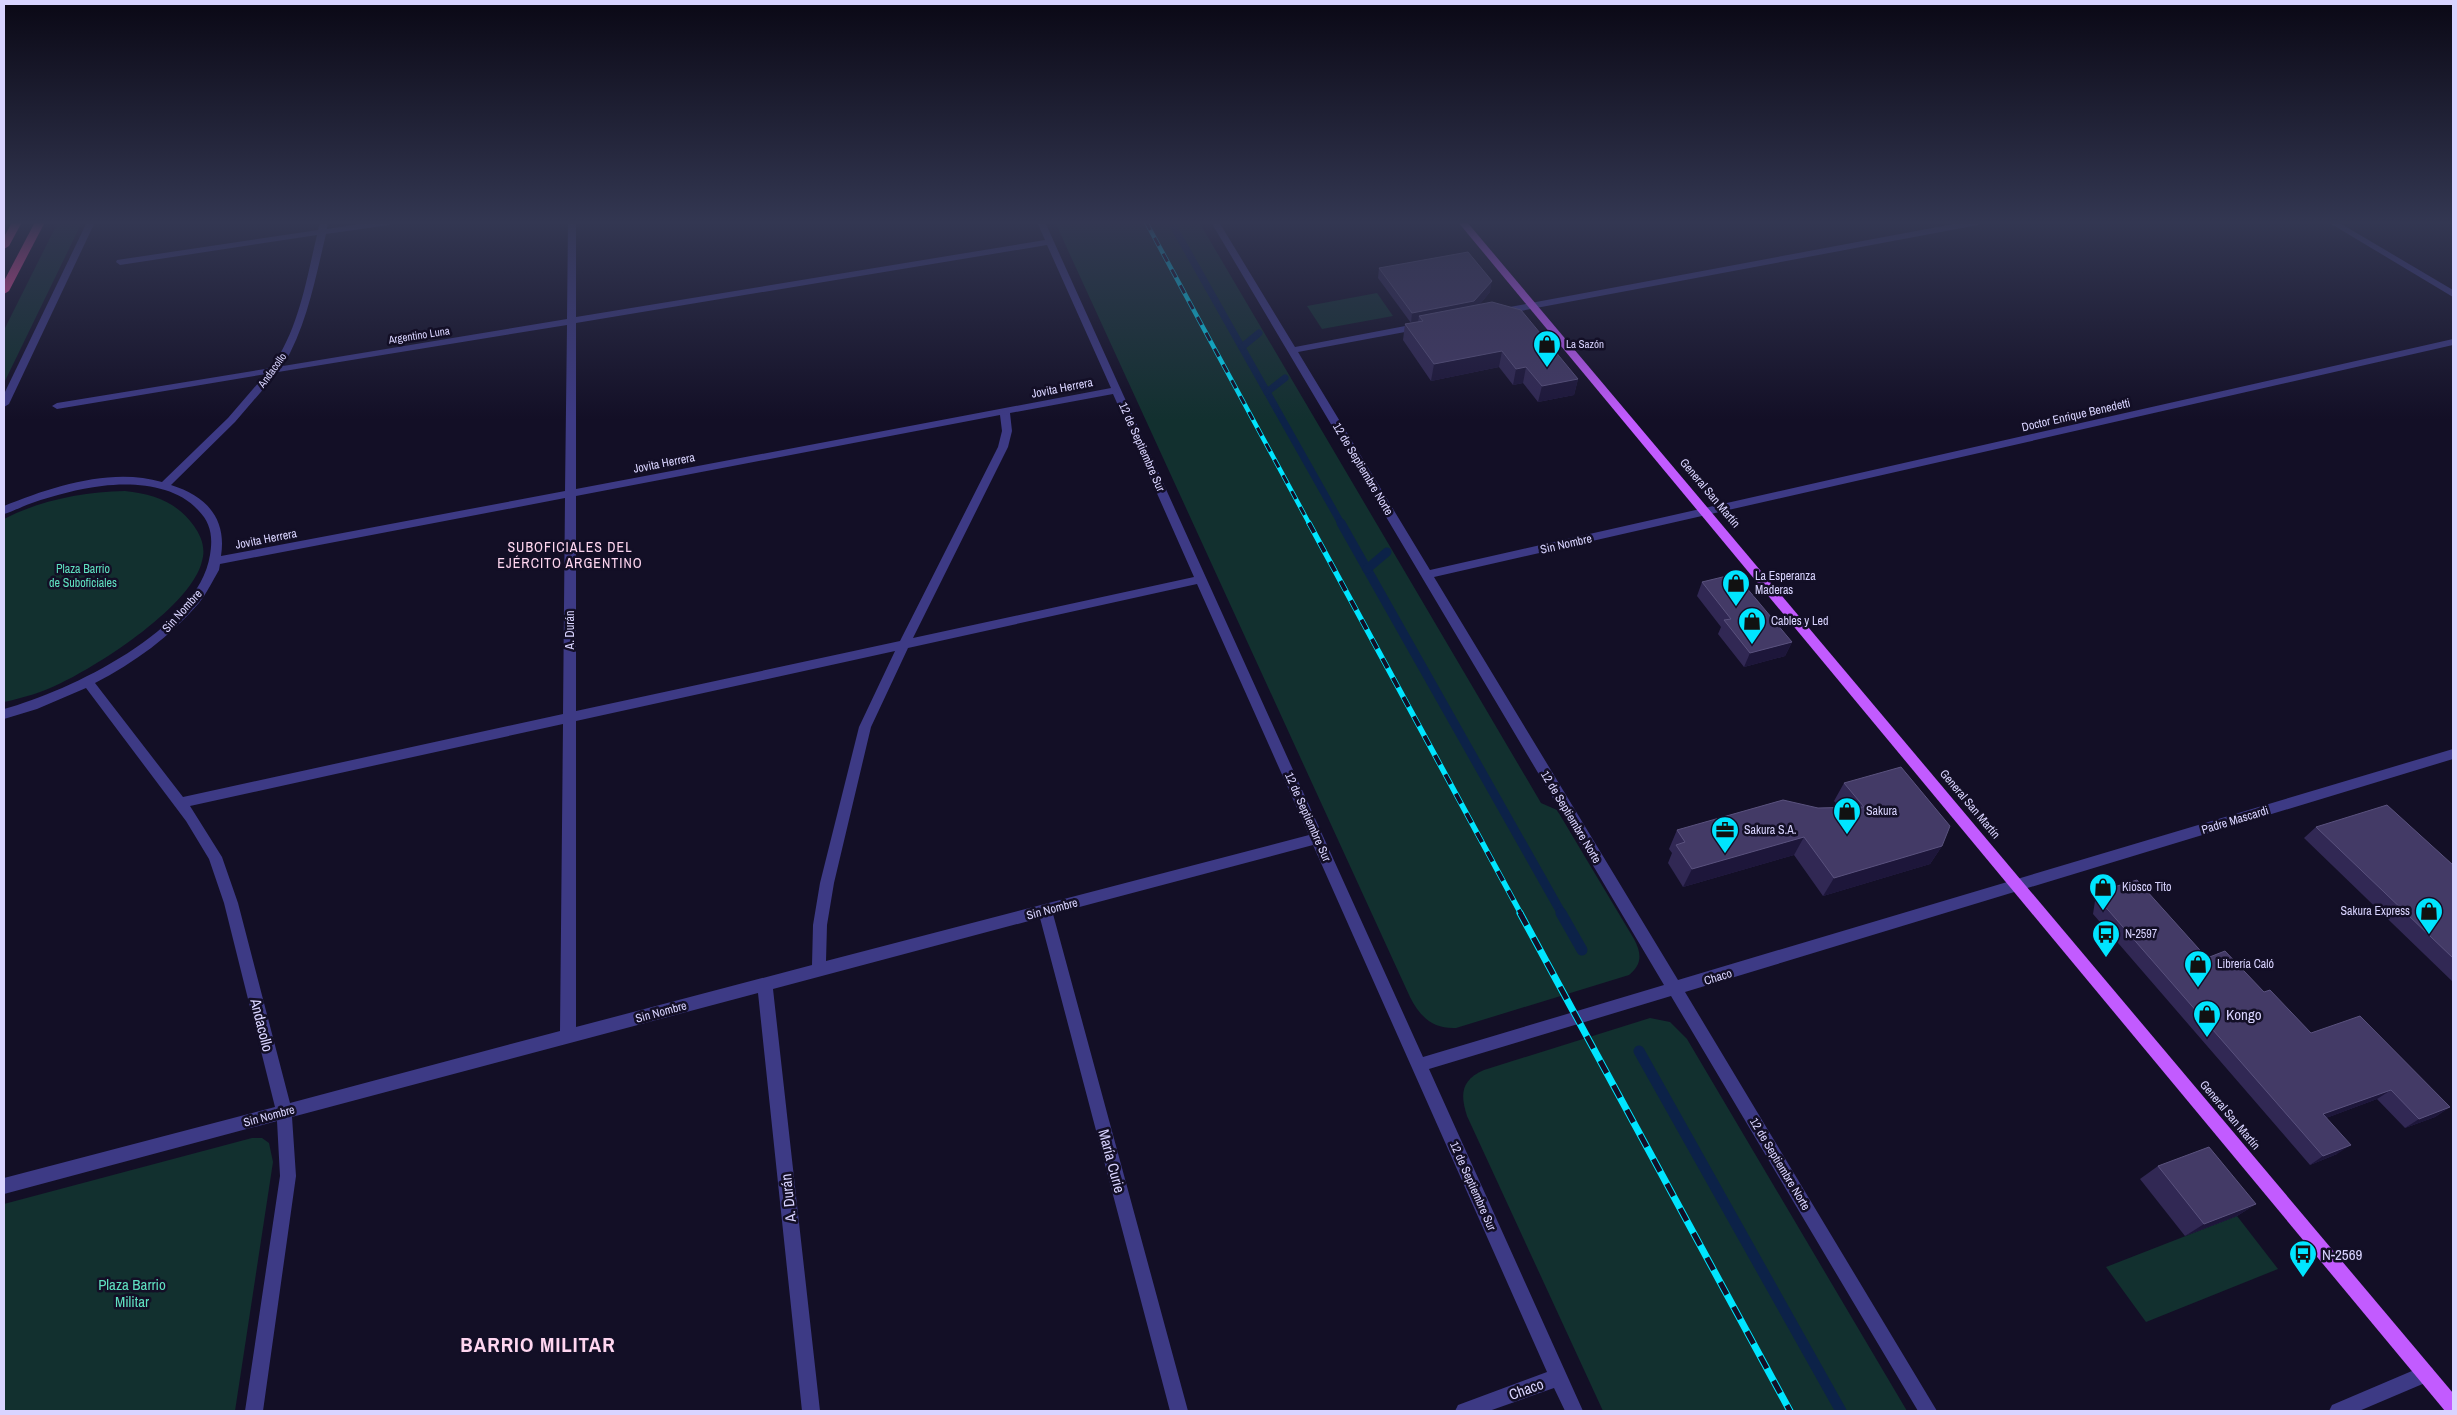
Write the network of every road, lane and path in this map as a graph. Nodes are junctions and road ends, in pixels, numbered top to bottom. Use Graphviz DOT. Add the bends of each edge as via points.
graph roads {
  1 [pos="59,288"];
  2 [pos="308,288"];
  3 [pos="572,288"];
  4 [pos="771,288"];
  5 [pos="1071,288"];
  6 [pos="1255,288"];
  7 [pos="1517,288"];
  8 [pos="1627,288"];
  9 [pos="1532,306"];
  10 [pos="1493,313"];
  11 [pos="572,321"];
  12 [pos="1436,324"];
  13 [pos="2453,342"];
  14 [pos="1292,350"];
  15 [pos="273,370"];
  16 [pos="1117,390"];
  17 [pos="4,404"];
  18 [pos="57,406"];
  19 [pos="1005,411"];
  20 [pos="164,486"];
  21 [pos="570,494"];
  22 [pos="4,510"];
  23 [pos="1705,512"];
  24 [pos="216,561"];
  25 [pos="1427,575"];
  26 [pos="1202,579"];
  27 [pos="904,644"];
  28 [pos="88,682"];
  29 [pos="4,714"];
  30 [pos="569,718"];
  31 [pos="2448,756"];
  32 [pos="2453,766"];
  33 [pos="180,803"];
  34 [pos="1317,838"];
  35 [pos="2017,886"];
  36 [pos="1046,910"];
  37 [pos="818,970"];
  38 [pos="765,985"];
  39 [pos="1675,990"];
  40 [pos="568,1037"];
  41 [pos="1419,1065"];
  42 [pos="284,1112"];
  43 [pos="4,1186"];
  44 [pos="2426,1374"];
  45 [pos="1559,1377"];
  46 [pos="2453,1407"];
  47 [pos="254,1411"];
  48 [pos="811,1411"];
  49 [pos="1179,1411"];
  50 [pos="1464,1411"];
  51 [pos="1574,1411"];
  52 [pos="1928,1411"];
  53 [pos="2338,1411"];
  1 -- 17 [label="street"];
  2 -- 15 [label="street, Andacollo" via="288,348"];
  3 -- 11 [label="street, A. Durán"];
  4 -- 11 [label="street, Argentino Luna"];
  5 -- 16 [label="street, 12 de Septiembre Sur"];
  6 -- 14 [label="street, 12 de Septiembre Norte"];
  7 -- 9 [label="main road, General San Martín"];
  8 -- 9 [label="street"];
  9 -- 10 [label="street"];
  9 -- 23 [label="main road, General San Martín"];
  11 -- 15 [label="street, Argentino Luna"];
  11 -- 21 [label="street, A. Durán"];
  12 -- 14 [label="street"];
  13 -- 23 [label="street, Doctor Enrique Benedetti"];
  14 -- 25 [label="street, 12 de Septiembre Norte"];
  15 -- 18 [label="street, Argentino Luna"];
  15 -- 20 [label="street, Andacollo" via="243,406"];
  16 -- 19 [label="street, Jovita Herrera"];
  16 -- 26 [label="street, 12 de Septiembre Sur"];
  19 -- 21 [label="street, Jovita Herrera"];
  19 -- 27 [label="street" via="1007,431 1003,447"];
  20 -- 22 [label="street, Sin Nombre" via="103,483 57,491"];
  20 -- 24 [label="street, Sin Nombre" via="193,499 215,523 218,541"];
  21 -- 24 [label="street, Jovita Herrera"];
  21 -- 30 [label="street, A. Durán"];
  23 -- 25 [label="street, Sin Nombre"];
  23 -- 35 [label="main road, General San Martín"];
  24 -- 28 [label="street, Sin Nombre" via="201,591 167,629 138,652"];
  25 -- 39 [label="street, 12 de Septiembre Norte"];
  26 -- 27 [label="street"];
  26 -- 34 [label="street, 12 de Septiembre Sur"];
  27 -- 30 [label="street"];
  27 -- 37 [label="street" via="873,708 860,747 822,906"];
  28 -- 29 [label="street, Sin Nombre" via="44,703"];
  28 -- 33 [label="street, Andacollo"];
  30 -- 33 [label="street"];
  30 -- 40 [label="street, A. Durán"];
  31 -- 32 [label="street"];
  31 -- 35 [label="street, Padre Mascardi"];
  33 -- 42 [label="street, Andacollo" via="204,836 224,880"];
  34 -- 36 [label="street, Sin Nombre"];
  34 -- 41 [label="street, 12 de Septiembre Sur"];
  35 -- 39 [label="street, Chaco"];
  35 -- 44 [label="main road, General San Martín"];
  36 -- 37 [label="street, Sin Nombre"];
  36 -- 49 [label="street, María Curie"];
  37 -- 38 [label="street, Sin Nombre"];
  38 -- 40 [label="street, Sin Nombre"];
  38 -- 48 [label="street, A. Durán"];
  39 -- 41 [label="street, Chaco"];
  39 -- 52 [label="street, 12 de Septiembre Norte"];
  40 -- 42 [label="street, Sin Nombre"];
  41 -- 45 [label="street, 12 de Septiembre Sur"];
  42 -- 43 [label="street, Sin Nombre"];
  42 -- 47 [label="street, Andacollo" via="288,1176"];
  44 -- 46 [label="main road, General San Martín"];
  44 -- 53 [label="street"];
  45 -- 50 [label="street, Chaco"];
  45 -- 51 [label="street, 12 de Septiembre Sur"];
}
